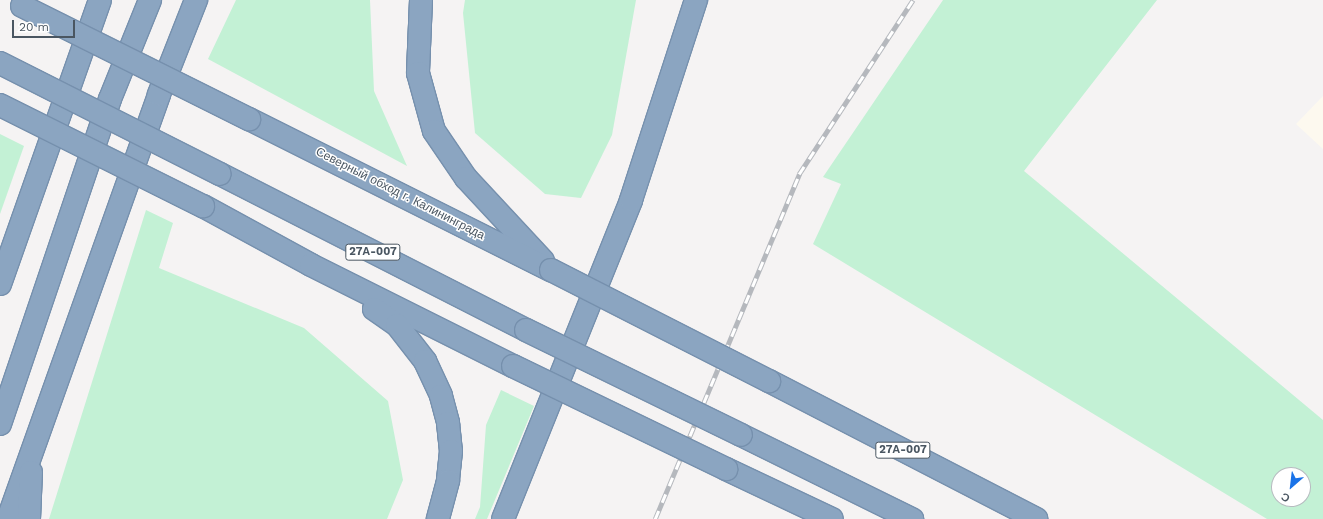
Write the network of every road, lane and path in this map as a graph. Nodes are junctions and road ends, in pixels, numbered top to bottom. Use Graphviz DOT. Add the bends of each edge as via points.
graph roads {
  1 [pos="100,0"];
  2 [pos="150,0"];
  3 [pos="196,0"];
  4 [pos="421,0"];
  5 [pos="696,0"];
  6 [pos="16,3"];
  7 [pos="0,63"];
  8 [pos="0,105"];
  9 [pos="311,265"];
  10 [pos="551,270"];
  11 [pos="0,284"];
  12 [pos="0,424"];
  13 [pos="32,453"];
  14 [pos="8,519"];
  15 [pos="29,519"];
  16 [pos="438,519"];
  17 [pos="503,519"];
  18 [pos="832,519"];
  19 [pos="912,519"];
  20 [pos="1036,519"];
  1 -- 11 [label="highway"];
  2 -- 12 [label="highway" via="110,98"];
  3 -- 13 [label="highway" via="159,94"];
  4 -- 10 [label="highway" via="418,74 434,131 466,178"];
  5 -- 17 [label="highway" via="631,200"];
  6 -- 10 [label="highway, Северный обход г. Калининграда / 27А-007, bridge"];
  7 -- 19 [label="highway, 27А-007, bridge" via="526,330"];
  8 -- 9 [label="highway, bridge" via="202,206"];
  9 -- 16 [label="highway" via="397,325 425,361 441,396 448,423 451,451 448,481"];
  9 -- 18 [label="highway, bridge" via="513,366"];
  10 -- 20 [label="highway, 27А-007, bridge"];
  13 -- 14 [label="highway"];
  13 -- 15 [label="highway"];
}
